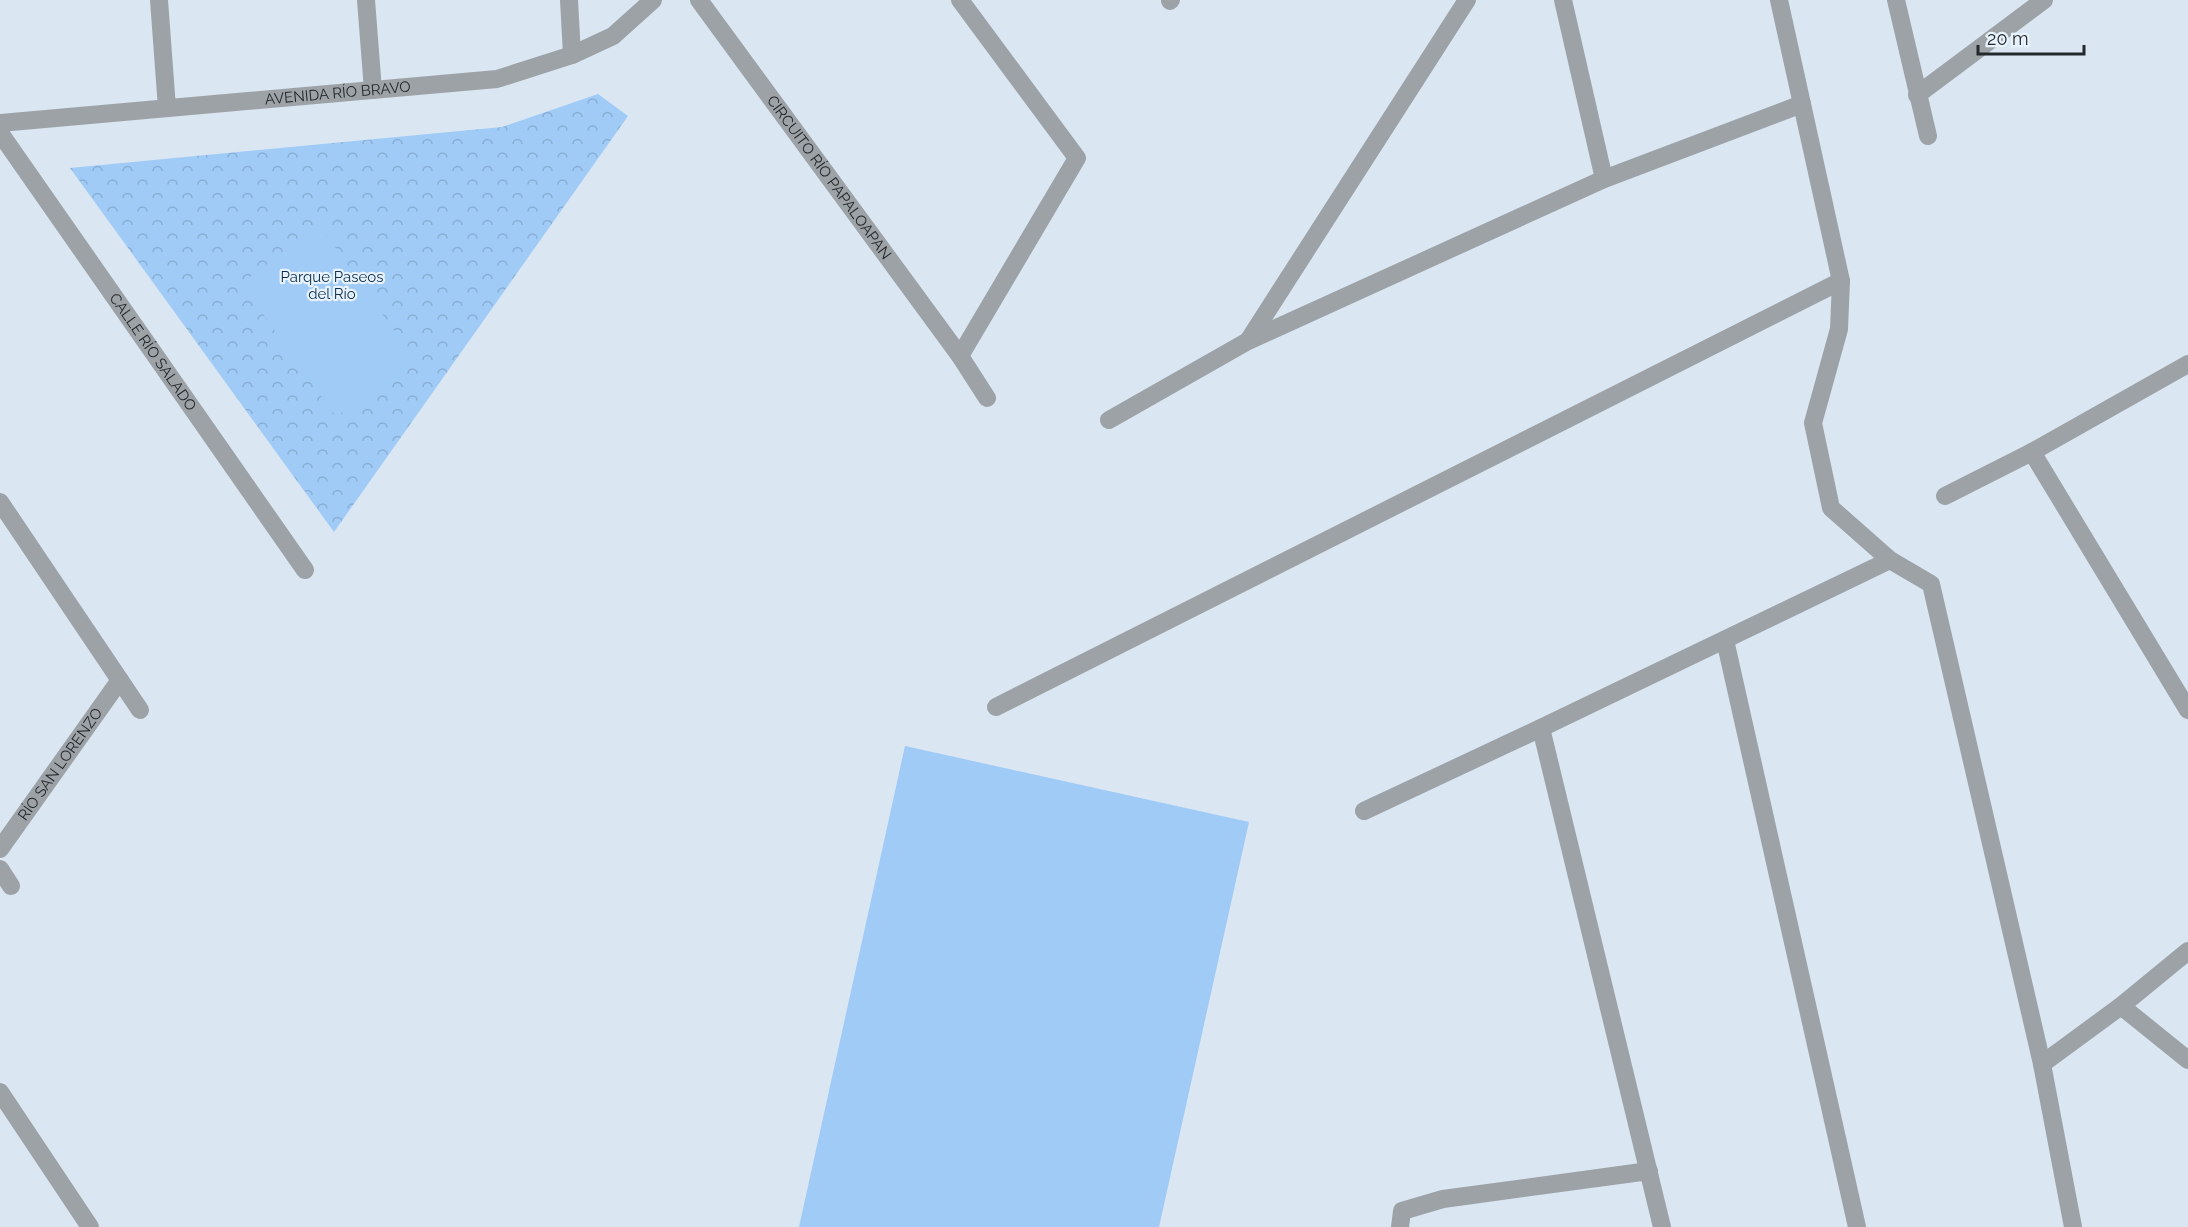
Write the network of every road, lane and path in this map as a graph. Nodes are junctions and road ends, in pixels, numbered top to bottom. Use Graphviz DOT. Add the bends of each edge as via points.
graph roads {
  1 [pos="159,0"];
  2 [pos="366,0"];
  3 [pos="569,0"];
  4 [pos="653,0"];
  5 [pos="699,0"];
  6 [pos="960,0"];
  7 [pos="1467,0"];
  8 [pos="1563,0"];
  9 [pos="1779,0"];
  10 [pos="1896,0"];
  11 [pos="2044,0"];
  12 [pos="572,55"];
  13 [pos="373,90"];
  14 [pos="1917,95"];
  15 [pos="1802,104"];
  16 [pos="167,108"];
  17 [pos="0,123"];
  18 [pos="0,133"];
  19 [pos="1928,136"];
  20 [pos="1604,179"];
  21 [pos="1841,281"];
  22 [pos="1248,341"];
  23 [pos="960,356"];
  24 [pos="2188,364"];
  25 [pos="987,398"];
  26 [pos="1109,420"];
  27 [pos="2032,452"];
  28 [pos="1945,496"];
  29 [pos="0,502"];
  30 [pos="1890,560"];
  31 [pos="305,570"];
  32 [pos="1725,640"];
  33 [pos="120,680"];
  34 [pos="996,707"];
  35 [pos="140,710"];
  36 [pos="2188,710"];
  37 [pos="1541,728"];
  38 [pos="1364,811"];
  39 [pos="0,849"];
  40 [pos="0,869"];
  41 [pos="11,886"];
  42 [pos="2188,951"];
  43 [pos="2121,1006"];
  44 [pos="2188,1060"];
  45 [pos="2042,1064"];
  46 [pos="0,1092"];
  47 [pos="1649,1171"];
  48 [pos="90,1227"];
  49 [pos="1400,1227"];
  50 [pos="1662,1227"];
  51 [pos="1857,1227"];
  52 [pos="2073,1227"];
  1 -- 16 [label="street"];
  2 -- 13 [label="street"];
  3 -- 12 [label="street"];
  4 -- 12 [label="street, AVENIDA RÍO BRAVO" via="613,36"];
  5 -- 23 [label="street, CIRCUITO RÍO PAPALOAPAN"];
  6 -- 23 [label="street" via="1077,158"];
  7 -- 22 [label="street"];
  8 -- 20 [label="street"];
  9 -- 15 [label="street"];
  10 -- 14 [label="street"];
  11 -- 14 [label="street"];
  12 -- 13 [label="street, AVENIDA RÍO BRAVO" via="497,79"];
  13 -- 16 [label="street, AVENIDA RÍO BRAVO"];
  14 -- 19 [label="street"];
  15 -- 20 [label="street"];
  15 -- 21 [label="street"];
  16 -- 17 [label="street, AVENIDA RÍO BRAVO"];
  18 -- 31 [label="street, CALLE RÍO SALADO"];
  20 -- 22 [label="street"];
  21 -- 30 [label="street" via="1839,329 1813,423 1831,508"];
  21 -- 34 [label="street"];
  22 -- 26 [label="street"];
  23 -- 25 [label="street, CIRCUITO RÍO PAPALOAPAN"];
  24 -- 27 [label="street"];
  27 -- 28 [label="street"];
  27 -- 36 [label="street"];
  29 -- 33 [label="street"];
  30 -- 32 [label="street"];
  30 -- 45 [label="street" via="1931,584"];
  32 -- 37 [label="street"];
  32 -- 51 [label="street"];
  33 -- 35 [label="street"];
  33 -- 39 [label="street, RÍO SAN LORENZO"];
  37 -- 38 [label="street"];
  37 -- 47 [label="street"];
  40 -- 41 [label="street"];
  42 -- 43 [label="street"];
  43 -- 44 [label="street"];
  43 -- 45 [label="street"];
  45 -- 52 [label="street"];
  46 -- 48 [label="street"];
  47 -- 49 [label="street" via="1443,1200 1402,1212"];
  47 -- 50 [label="street"];
}
